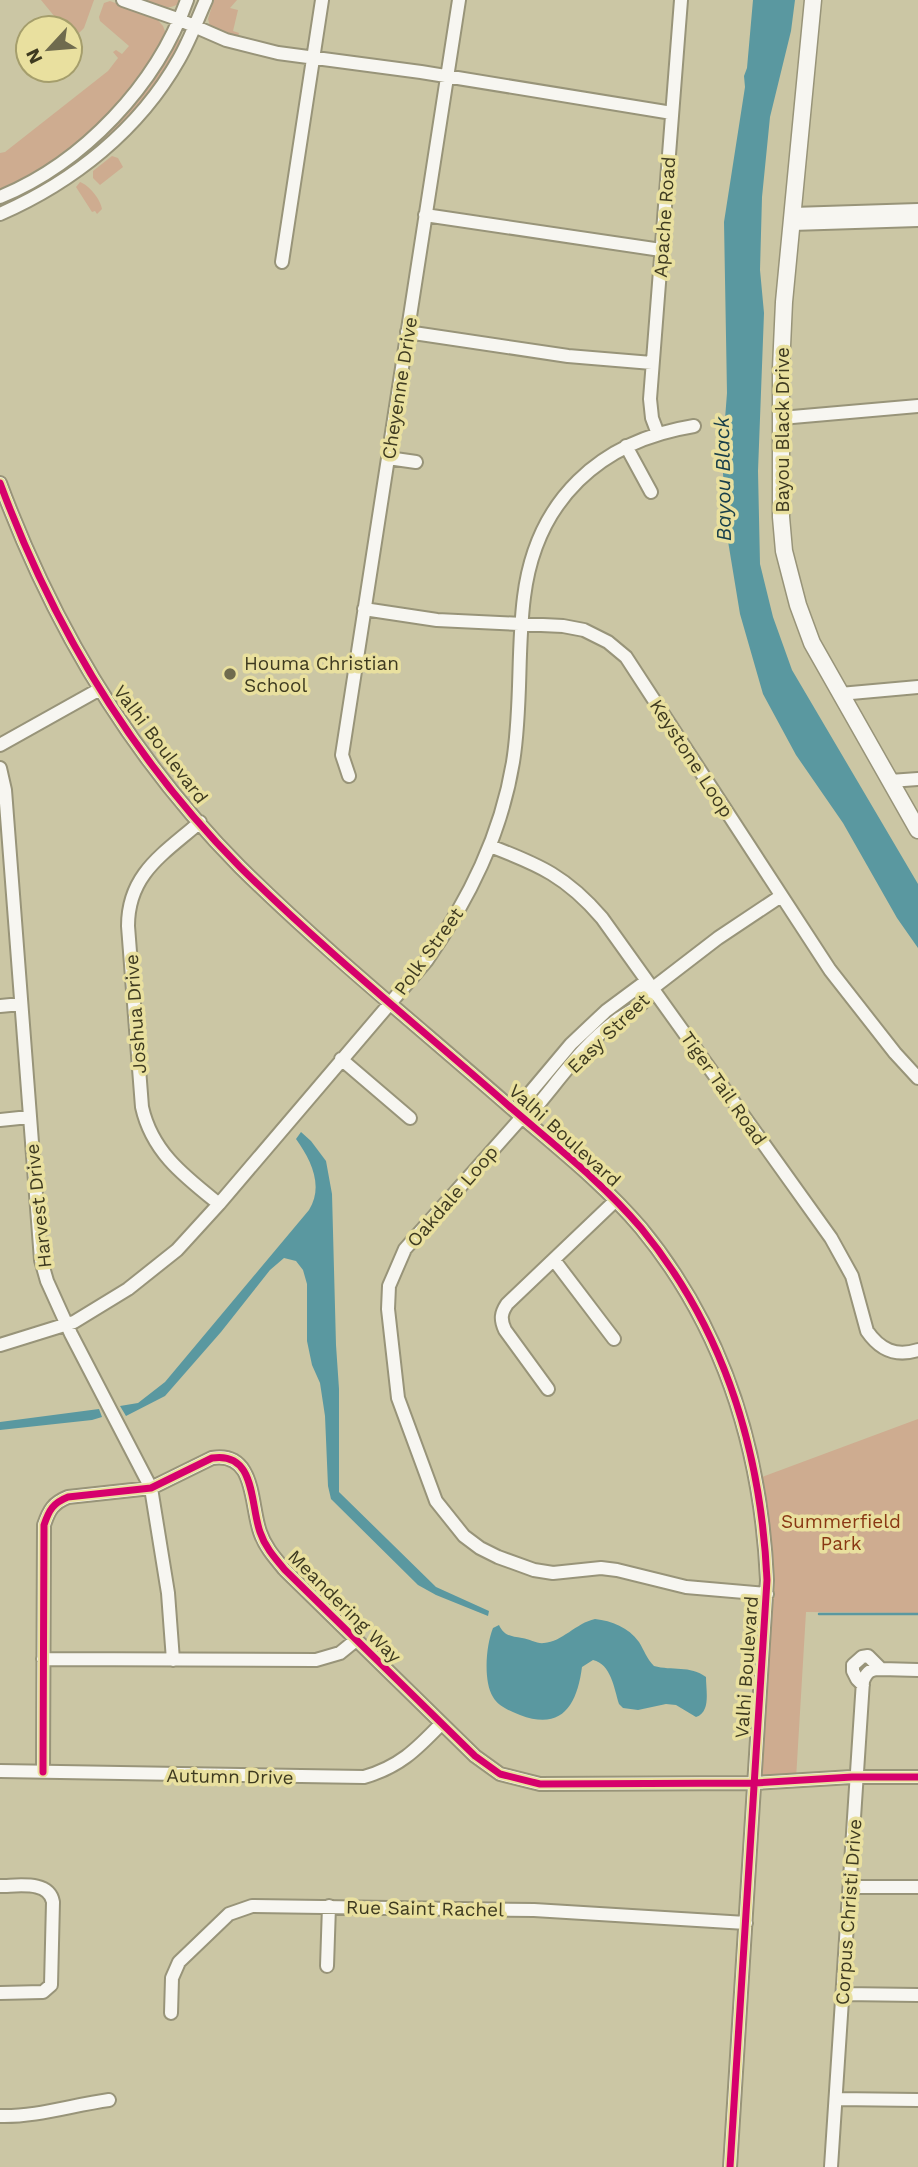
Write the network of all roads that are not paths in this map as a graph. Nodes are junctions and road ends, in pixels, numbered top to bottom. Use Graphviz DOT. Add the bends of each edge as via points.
graph roads {
  1 [pos="123,0"];
  2 [pos="187,0"];
  3 [pos="206,0"];
  4 [pos="322,0"];
  5 [pos="459,0"];
  6 [pos="681,0"];
  7 [pos="813,0"];
  8 [pos="180,20"];
  9 [pos="194,26"];
  10 [pos="312,59"];
  11 [pos="447,77"];
  12 [pos="672,113"];
  13 [pos="0,198"];
  14 [pos="918,210"];
  15 [pos="0,215"];
  16 [pos="425,215"];
  17 [pos="792,219"];
  18 [pos="918,220"];
  19 [pos="661,250"];
  20 [pos="282,262"];
  21 [pos="407,332"];
  22 [pos="653,363"];
  23 [pos="918,406"];
  24 [pos="781,418"];
  25 [pos="694,426"];
  26 [pos="658,434"];
  27 [pos="626,446"];
  28 [pos="388,458"];
  29 [pos="416,462"];
  30 [pos="0,482"];
  31 [pos="651,492"];
  32 [pos="364,609"];
  33 [pos="523,624"];
  34 [pos="918,687"];
  35 [pos="100,688"];
  36 [pos="840,694"];
  37 [pos="0,745"];
  38 [pos="0,768"];
  39 [pos="349,776"];
  40 [pos="918,779"];
  41 [pos="890,782"];
  42 [pos="200,822"];
  43 [pos="918,830"];
  44 [pos="490,846"];
  45 [pos="6,889"];
  46 [pos="781,896"];
  47 [pos="653,988"];
  48 [pos="390,1002"];
  49 [pos="21,1004"];
  50 [pos="0,1006"];
  51 [pos="578,1037"];
  52 [pos="588,1047"];
  53 [pos="341,1059"];
  54 [pos="918,1078"];
  55 [pos="522,1116"];
  56 [pos="29,1117"];
  57 [pos="410,1118"];
  58 [pos="0,1120"];
  59 [pos="615,1201"];
  60 [pos="219,1204"];
  61 [pos="554,1260"];
  62 [pos="67,1325"];
  63 [pos="614,1339"];
  64 [pos="0,1345"];
  65 [pos="918,1350"];
  66 [pos="548,1389"];
  67 [pos="151,1489"];
  68 [pos="767,1594"];
  69 [pos="356,1640"];
  70 [pos="43,1659"];
  71 [pos="173,1660"];
  72 [pos="918,1670"];
  73 [pos="441,1724"];
  74 [pos="0,1771"];
  75 [pos="43,1772"];
  76 [pos="857,1777"];
  77 [pos="918,1777"];
  78 [pos="755,1783"];
  79 [pos="0,1886"];
  80 [pos="850,1887"];
  81 [pos="918,1887"];
  82 [pos="329,1906"];
  83 [pos="746,1923"];
  84 [pos="327,1966"];
  85 [pos="0,1993"];
  86 [pos="843,1994"];
  87 [pos="918,1995"];
  88 [pos="172,2013"];
  89 [pos="836,2099"];
  90 [pos="109,2100"];
  91 [pos="918,2100"];
  92 [pos="0,2116"];
  93 [pos="730,2167"];
  94 [pos="831,2167"];
  1 -- 8 [label="street"];
  2 -- 8 [label="street"];
  3 -- 9 [label="street"];
  4 -- 10 [label="street"];
  5 -- 11 [label="street, Cheyenne Drive"];
  6 -- 12 [label="street, Apache Road"];
  7 -- 17 [label="main road, Bayou Black Drive"];
  8 -- 9 [label="street"];
  8 -- 13 [label="street" via="137,91 93,137 27,186"];
  9 -- 10 [label="street" via="226,40"];
  9 -- 15 [label="street" via="163,85 125,130 72,176"];
  10 -- 11 [label="street"];
  10 -- 20 [label="street"];
  11 -- 12 [label="street"];
  11 -- 16 [label="street, Cheyenne Drive"];
  12 -- 19 [label="street, Apache Road"];
  14 -- 17 [label="street"];
  16 -- 19 [label="street"];
  16 -- 21 [label="street, Cheyenne Drive"];
  17 -- 18 [label="street"];
  17 -- 24 [label="main road, Bayou Black Drive" via="780,368"];
  19 -- 22 [label="street, Apache Road"];
  21 -- 22 [label="street" via="568,356"];
  21 -- 28 [label="street, Cheyenne Drive"];
  22 -- 26 [label="street, Apache Road" via="650,408"];
  23 -- 24 [label="street"];
  24 -- 36 [label="main road, Bayou Black Drive" via="784,551 812,643"];
  25 -- 26 [label="street, Polk Street"];
  26 -- 27 [label="street, Polk Street"];
  27 -- 31 [label="street"];
  27 -- 33 [label="street, Polk Street" via="584,473 546,521 527,575"];
  28 -- 29 [label="street"];
  28 -- 32 [label="street, Cheyenne Drive"];
  30 -- 35 [label="street, Valhi Boulevard" via="49,598"];
  32 -- 33 [label="street, Keystone Loop" via="437,620"];
  32 -- 39 [label="street, Cheyenne Drive" via="342,755"];
  33 -- 44 [label="street, Polk Street" via="513,761"];
  33 -- 46 [label="street, Keystone Loop" via="584,630 626,657"];
  34 -- 36 [label="street"];
  35 -- 37 [label="street"];
  35 -- 42 [label="street, Valhi Boulevard" via="159,774"];
  36 -- 41 [label="main road, Bayou Black Drive"];
  38 -- 45 [label="street, Harvest Drive" via="5,790"];
  40 -- 41 [label="street"];
  41 -- 43 [label="main road, Bayou Black Drive"];
  42 -- 48 [label="street, Valhi Boulevard" via="288,913"];
  42 -- 60 [label="street, Joshua Drive" via="139,879 131,897 128,926 146,1126 168,1160"];
  44 -- 47 [label="street, Tiger Tail Road" via="542,867 583,896"];
  44 -- 48 [label="street, Polk Street" via="455,919"];
  45 -- 49 [label="street, Harvest Drive"];
  46 -- 47 [label="street, Easy Street"];
  46 -- 54 [label="street, Keystone Loop" via="856,1005"];
  47 -- 51 [label="street, Easy Street" via="641,985"];
  47 -- 52 [label="street, Easy Street" via="648,1000 614,1022"];
  47 -- 65 [label="street, Tiger Tail Road" via="842,1255 871,1337 897,1354"];
  48 -- 53 [label="street, Polk Street"];
  48 -- 55 [label="street, Valhi Boulevard"];
  49 -- 50 [label="street"];
  49 -- 56 [label="street, Harvest Drive"];
  51 -- 52 [label="street"];
  51 -- 55 [label="street, Easy Street" via="524,1100"];
  52 -- 55 [label="street, Easy Street" via="531,1113"];
  53 -- 57 [label="street"];
  53 -- 60 [label="street, Polk Street"];
  55 -- 59 [label="street, Valhi Boulevard"];
  55 -- 68 [label="street, Oakdale Loop" via="405,1249 389,1286 398,1398 436,1501 480,1548 534,1570 553,1573 601,1568 687,1587"];
  56 -- 58 [label="street"];
  56 -- 62 [label="street, Harvest Drive" via="41,1260"];
  59 -- 61 [label="street"];
  59 -- 68 [label="street, Valhi Boulevard" via="673,1274 724,1366 757,1479 765,1527"];
  60 -- 62 [label="street, Polk Street" via="151,1272"];
  61 -- 63 [label="street"];
  61 -- 66 [label="street" via="507,1304 501,1321"];
  62 -- 64 [label="street, Polk Street"];
  62 -- 67 [label="street, Harvest Drive"];
  67 -- 69 [label="street, Meandering Way" via="212,1458 236,1461 250,1481 264,1543"];
  67 -- 70 [label="street, Meandering Way" via="68,1497 48,1511 44,1525"];
  67 -- 71 [label="street, Harvest Drive" via="168,1593"];
  68 -- 78 [label="street, Valhi Boulevard"];
  69 -- 71 [label="street" via="340,1653 316,1660"];
  69 -- 73 [label="street, Meandering Way"];
  70 -- 71 [label="street"];
  70 -- 75 [label="street, Meandering Way"];
  72 -- 76 [label="street, Corpus Christi Drive" via="866,1673"];
  73 -- 75 [label="street, Autumn Drive" via="406,1758 364,1777"];
  73 -- 78 [label="street, Meandering Way" via="485,1765 526,1782"];
  74 -- 75 [label="street, Autumn Drive"];
  76 -- 77 [label="street, Meandering Way"];
  76 -- 78 [label="street, Meandering Way"];
  76 -- 80 [label="street, Corpus Christi Drive"];
  78 -- 83 [label="street, Valhi Boulevard"];
  79 -- 85 [label="street" via="38,1887 47,1890 53,1902 53,1978 47,1990"];
  80 -- 81 [label="street"];
  80 -- 86 [label="street, Corpus Christi Drive"];
  82 -- 83 [label="street, Rue Saint Rachel" via="534,1910"];
  82 -- 84 [label="street"];
  82 -- 88 [label="street, Rue Saint Rachel" via="252,1906 229,1914 179,1962 172,1978"];
  83 -- 93 [label="street, Valhi Boulevard"];
  86 -- 87 [label="street"];
  86 -- 89 [label="street, Corpus Christi Drive"];
  89 -- 91 [label="street"];
  89 -- 94 [label="street, Corpus Christi Drive"];
  90 -- 92 [label="street" via="35,2115"];
}
